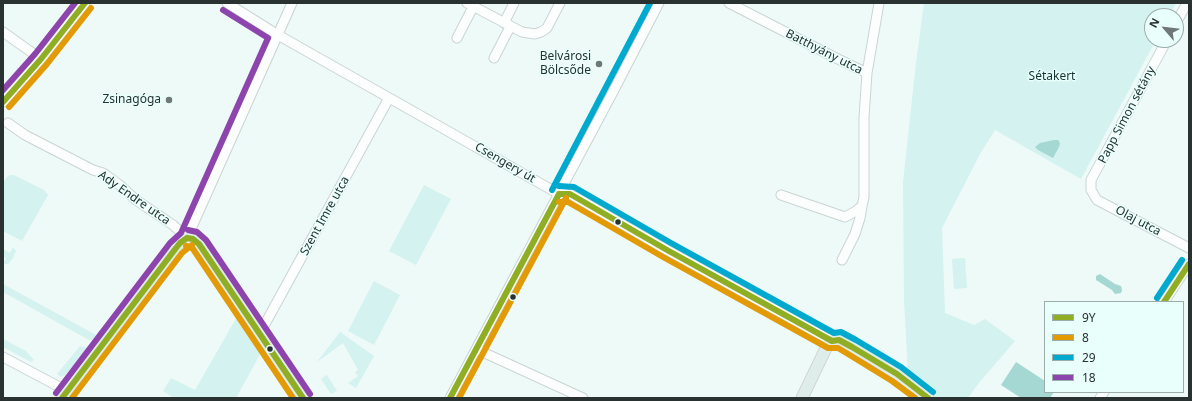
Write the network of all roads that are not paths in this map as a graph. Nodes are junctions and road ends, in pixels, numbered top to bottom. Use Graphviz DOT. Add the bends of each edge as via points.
graph roads {
  1 [pos="85,3"];
  2 [pos="227,3"];
  3 [pos="292,3"];
  4 [pos="514,3"];
  5 [pos="560,3"];
  6 [pos="659,3"];
  7 [pos="729,3"];
  8 [pos="879,3"];
  9 [pos="470,5"];
  10 [pos="507,25"];
  11 [pos="3,32"];
  12 [pos="278,35"];
  13 [pos="457,38"];
  14 [pos="1163,48"];
  15 [pos="494,58"];
  16 [pos="41,59"];
  17 [pos="867,73"];
  18 [pos="389,98"];
  19 [pos="3,102"];
  20 [pos="8,123"];
  21 [pos="1091,190"];
  22 [pos="559,194"];
  23 [pos="781,195"];
  24 [pos="862,206"];
  25 [pos="187,238"];
  26 [pos="1189,248"];
  27 [pos="842,260"];
  28 [pos="1189,264"];
  29 [pos="1165,301"];
  30 [pos="260,333"];
  31 [pos="832,340"];
  32 [pos="476,348"];
  33 [pos="3,357"];
  34 [pos="64,396"];
  35 [pos="303,398"];
  36 [pos="450,398"];
  37 [pos="583,398"];
  38 [pos="802,398"];
  39 [pos="928,398"];
  1 -- 16 [label="street"];
  2 -- 12 [label="street, Csengery út"];
  3 -- 12 [label="street"];
  4 -- 10 [label="street"];
  5 -- 10 [label="street" via="547,28 541,32 529,34"];
  6 -- 22 [label="street"];
  7 -- 17 [label="street, Batthyány utca"];
  8 -- 17 [label="street"];
  9 -- 10 [label="street"];
  9 -- 13 [label="street"];
  10 -- 15 [label="street"];
  11 -- 16 [label="street"];
  12 -- 18 [label="street, Csengery út"];
  12 -- 25 [label="street"];
  14 -- 21 [label="street, Papp Simon sétány" via="1091,180"];
  16 -- 19 [label="street"];
  17 -- 24 [label="street, Batthyány utca"];
  18 -- 22 [label="street, Csengery út"];
  18 -- 30 [label="street, Szent Imre utca"];
  20 -- 25 [label="street, Ady Endre utca" via="25,135 103,173"];
  21 -- 26 [label="street, Olaj utca" via="1098,200"];
  22 -- 31 [label="street, Csengery út" via="570,194"];
  22 -- 32 [label="street"];
  23 -- 24 [label="street" via="845,217"];
  24 -- 27 [label="street, Batthyány utca" via="855,234"];
  25 -- 30 [label="main road, Ady Endre utca" via="199,244"];
  25 -- 34 [label="main road" via="180,242"];
  28 -- 29 [label="street"];
  30 -- 35 [label="main road, Ady Endre utca"];
  31 -- 38 [label="main road"];
  31 -- 39 [label="main road, Csengery út" via="839,340 870,357"];
  32 -- 36 [label="street"];
  32 -- 37 [label="street"];
  33 -- 34 [label="street"];
}
